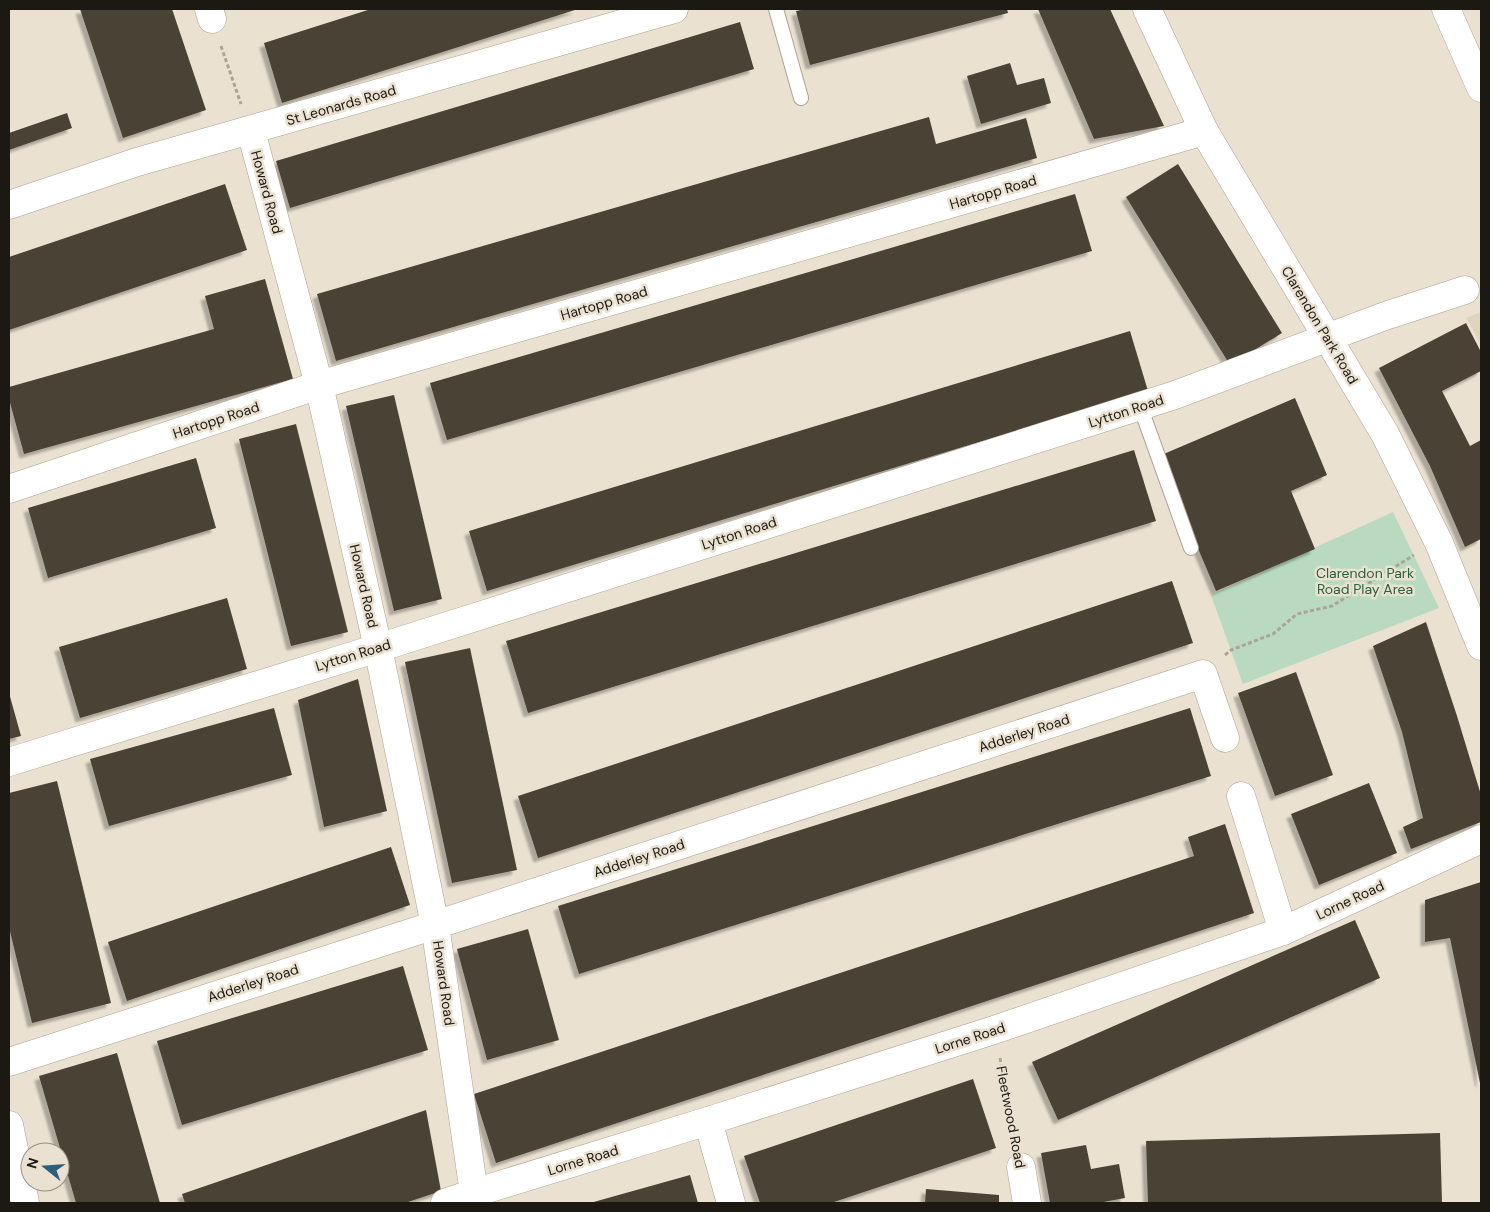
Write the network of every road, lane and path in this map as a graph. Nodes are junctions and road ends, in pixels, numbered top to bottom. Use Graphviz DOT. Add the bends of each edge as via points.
graph roads {
  1 [pos="674,9"];
  2 [pos="776,9"];
  3 [pos="1147,9"];
  4 [pos="1446,9"];
  5 [pos="210,14"];
  6 [pos="1481,88"];
  7 [pos="801,98"];
  8 [pos="251,131"];
  9 [pos="1204,131"];
  10 [pos="9,205"];
  11 [pos="1465,290"];
  12 [pos="1328,338"];
  13 [pos="319,385"];
  14 [pos="1140,406"];
  15 [pos="9,489"];
  16 [pos="1190,548"];
  17 [pos="1414,555"];
  18 [pos="1481,646"];
  19 [pos="378,648"];
  20 [pos="1231,650"];
  21 [pos="1225,738"];
  22 [pos="9,762"];
  23 [pos="1242,796"];
  24 [pos="1481,839"];
  25 [pos="435,925"];
  26 [pos="1284,931"];
  27 [pos="994,1030"];
  28 [pos="9,1062"];
  29 [pos="708,1121"];
  30 [pos="9,1124"];
  31 [pos="1021,1167"];
  32 [pos="474,1198"];
  33 [pos="25,1203"];
  34 [pos="445,1203"];
  35 [pos="731,1203"];
  36 [pos="1027,1203"];
  1 -- 8 [label="street, St Leonards Road"];
  2 -- 7 [label="lane"];
  3 -- 9 [label="street, Clarendon Park Road"];
  4 -- 6 [label="street"];
  5 -- 8 [label="path"];
  8 -- 10 [label="street, St Leonards Road" via="138,162"];
  8 -- 13 [label="street, Howard Road"];
  9 -- 12 [label="street, Clarendon Park Road"];
  9 -- 13 [label="street, Hartopp Road"];
  11 -- 12 [label="street, Lytton Road"];
  12 -- 14 [label="street, Lytton Road"];
  12 -- 18 [label="street, Clarendon Park Road" via="1385,434 1431,526"];
  13 -- 15 [label="street, Hartopp Road"];
  13 -- 19 [label="street, Howard Road"];
  14 -- 16 [label="lane"];
  14 -- 19 [label="street, Lytton Road"];
  17 -- 20 [label="path" via="1332,606 1297,614 1273,634"];
  19 -- 22 [label="street, Lytton Road"];
  19 -- 25 [label="street, Howard Road"];
  21 -- 25 [label="street, Adderley Road" via="1203,674"];
  23 -- 26 [label="street"];
  24 -- 26 [label="street, Lorne Road"];
  25 -- 28 [label="street, Adderley Road"];
  25 -- 32 [label="street, Howard Road"];
  26 -- 27 [label="street, Lorne Road"];
  27 -- 29 [label="street, Lorne Road"];
  27 -- 31 [label="path, Fleetwood Road"];
  29 -- 32 [label="street, Lorne Road"];
  29 -- 35 [label="street"];
  30 -- 33 [label="street"];
  31 -- 36 [label="street, Fleetwood Road"];
  32 -- 34 [label="street, Lorne Road"];
}
